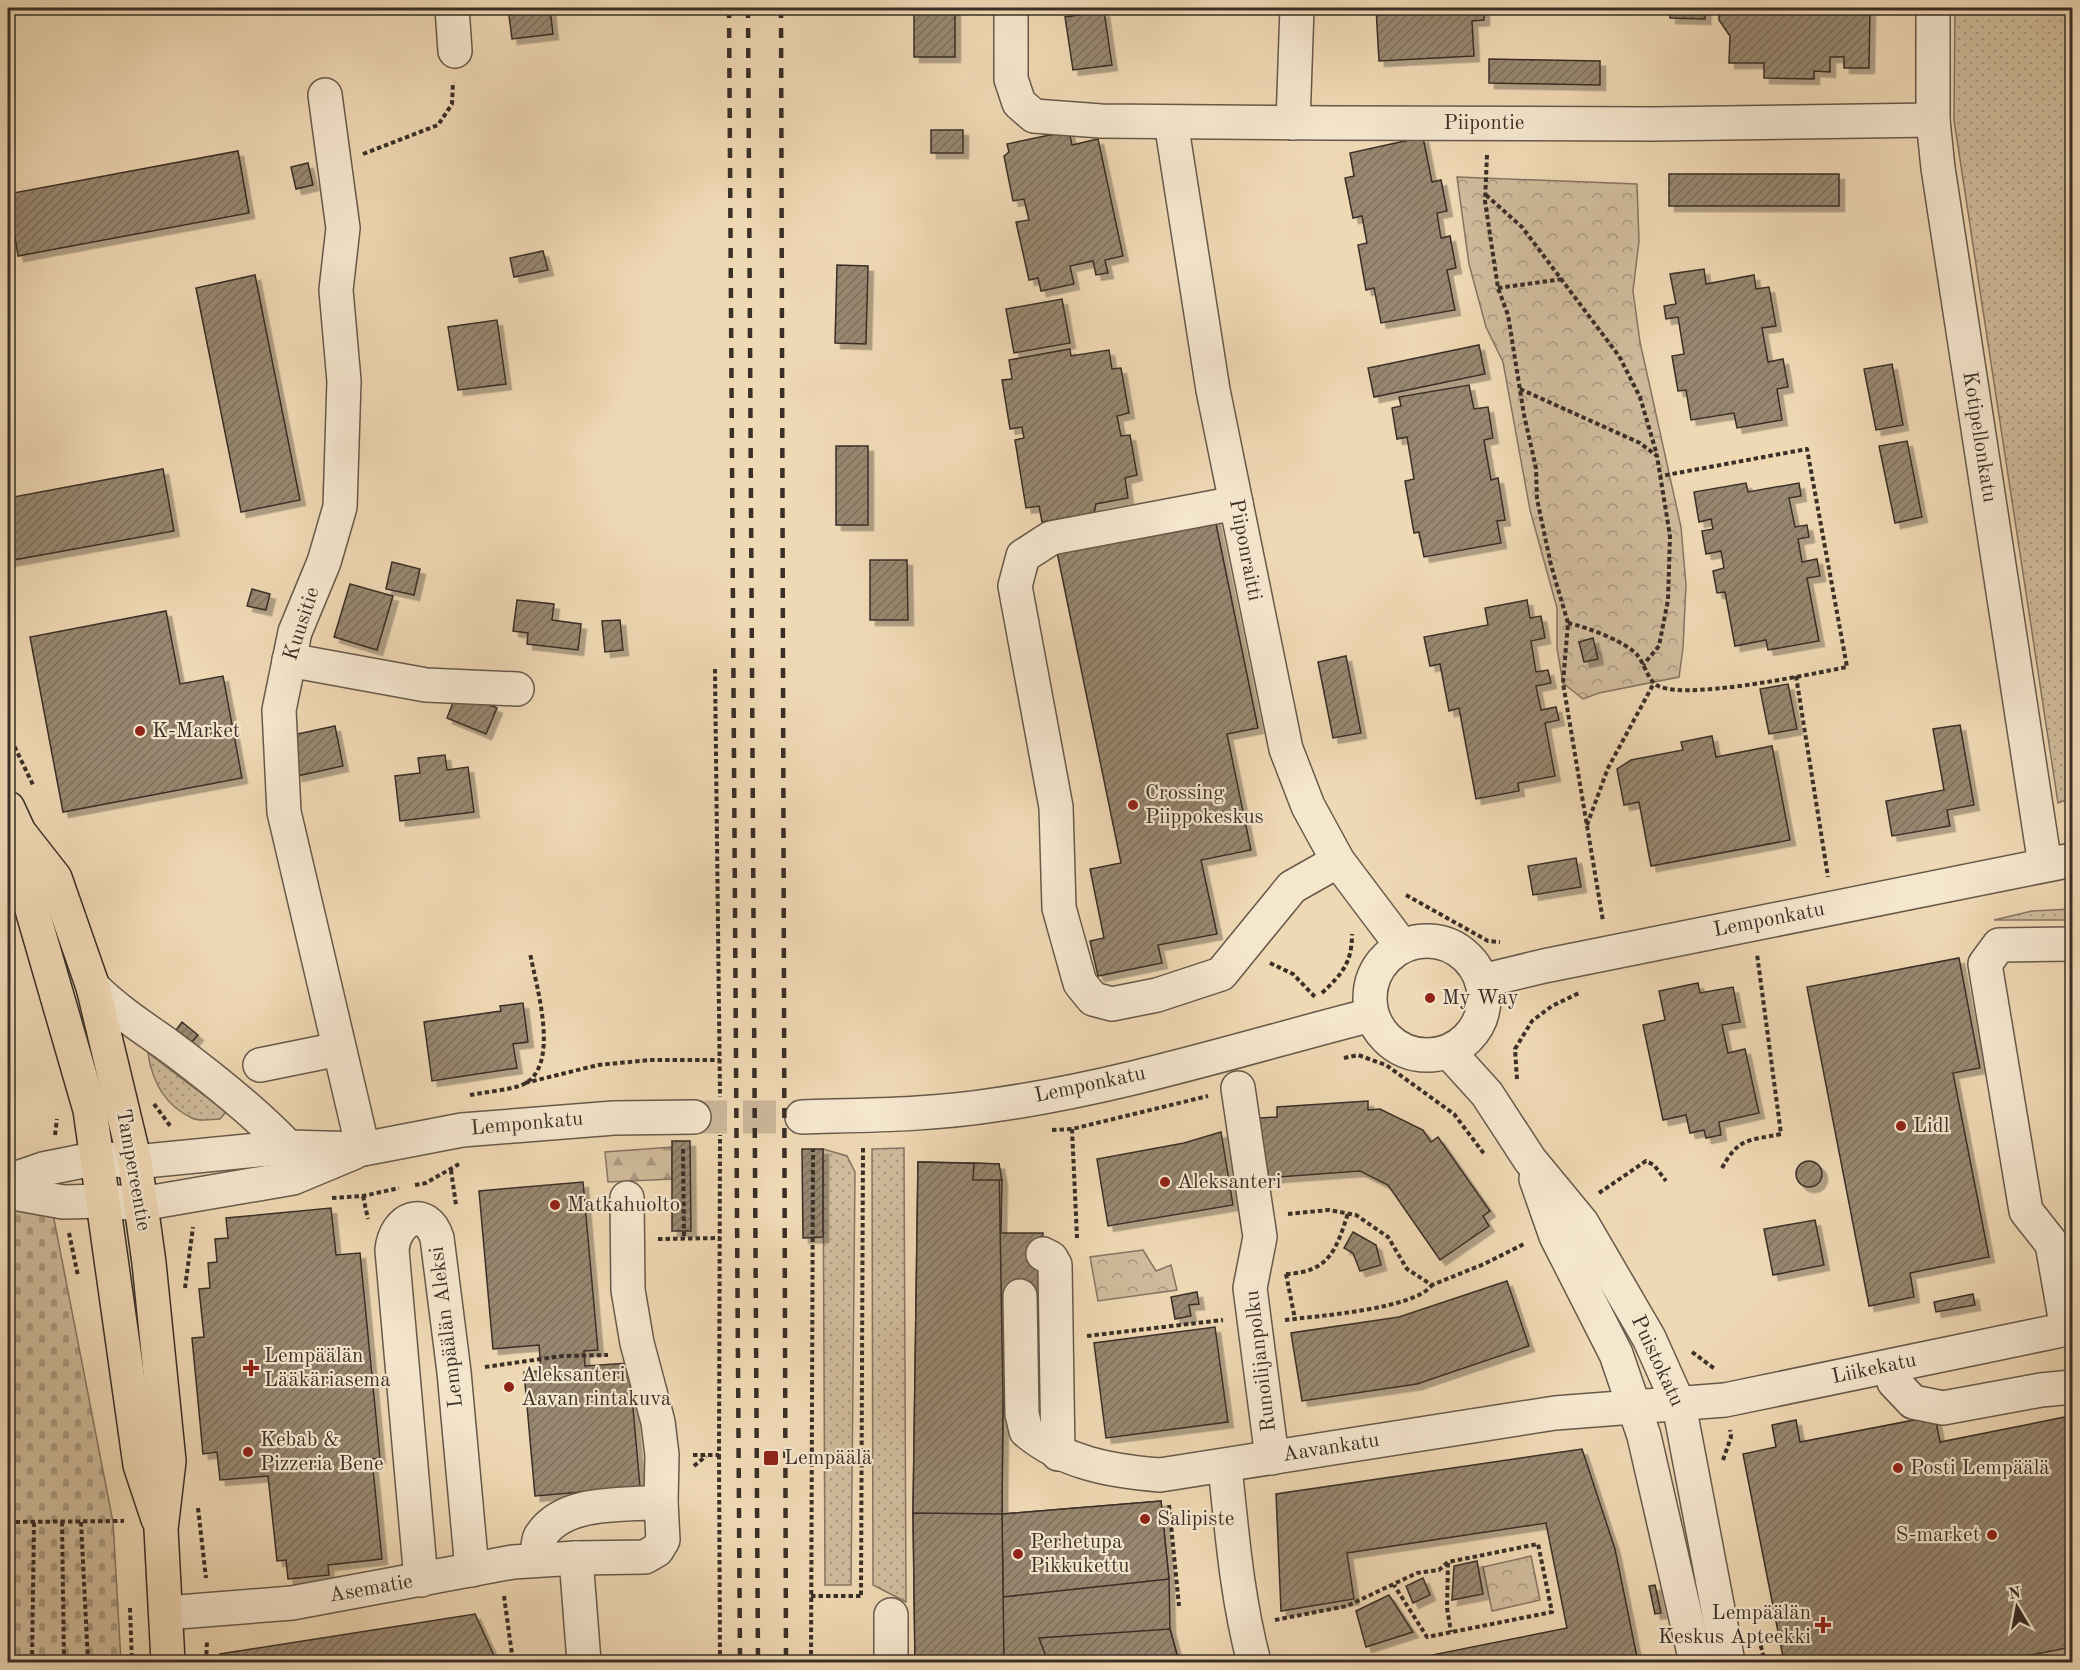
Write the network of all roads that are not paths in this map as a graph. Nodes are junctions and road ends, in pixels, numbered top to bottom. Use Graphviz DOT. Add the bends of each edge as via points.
graph roads {
  1 [pos="452,8"];
  2 [pos="1011,8"];
  3 [pos="1297,8"];
  4 [pos="1933,8"];
  5 [pos="455,51"];
  6 [pos="326,95"];
  7 [pos="1933,120"];
  8 [pos="1171,122"];
  9 [pos="1293,123"];
  10 [pos="1236,503"];
  11 [pos="289,660"];
  12 [pos="518,689"];
  13 [pos="13,820"];
  14 [pos="2062,860"];
  15 [pos="1338,861"];
  16 [pos="2073,944"];
  17 [pos="1402,946"];
  18 [pos="1482,981"];
  19 [pos="93,987"];
  20 [pos="1371,1015"];
  21 [pos="339,1049"];
  22 [pos="1449,1052"];
  23 [pos="260,1065"];
  24 [pos="1238,1088"];
  25 [pos="712,1118"];
  26 [pos="808,1128"];
  27 [pos="288,1147"];
  28 [pos="363,1149"];
  29 [pos="98,1158"];
  30 [pos="1530,1160"];
  31 [pos="135,1162"];
  32 [pos="8,1181"];
  33 [pos="8,1192"];
  34 [pos="627,1198"];
  35 [pos="104,1201"];
  36 [pos="141,1204"];
  37 [pos="2062,1242"];
  38 [pos="1043,1254"];
  39 [pos="1020,1296"];
  40 [pos="1892,1365"];
  41 [pos="2073,1387"];
  42 [pos="1679,1405"];
  43 [pos="1634,1406"];
  44 [pos="1058,1454"];
  45 [pos="1272,1458"];
  46 [pos="1225,1467"];
  47 [pos="661,1502"];
  48 [pos="161,1529"];
  49 [pos="576,1558"];
  50 [pos="537,1560"];
  51 [pos="486,1567"];
  52 [pos="421,1580"];
  53 [pos="166,1613"];
  54 [pos="891,1615"];
  55 [pos="168,1662"];
  56 [pos="584,1662"];
  57 [pos="891,1662"];
  58 [pos="1254,1662"];
  59 [pos="1696,1662"];
  60 [pos="1728,1662"];
  1 -- 5 [label="street"];
  2 -- 8 [label="street, Piipontie" via="1011,79 1019,103 1034,116"];
  3 -- 9 [label="street"];
  4 -- 7 [label="street, Kotipellonkatu"];
  6 -- 11 [label="street, Kuusitie" via="343,228 336,290 344,381 340,507 324,562 295,632"];
  7 -- 9 [label="street, Piipontie"];
  7 -- 14 [label="street, Kotipellonkatu" via="1961,324"];
  8 -- 9 [label="street, Piipontie"];
  8 -- 10 [label="street, Piiponraitti" via="1213,390"];
  10 -- 15 [label="street, Piiponraitti" via="1286,749 1308,806"];
  10 -- 15 [label="street" via="1051,538 1023,556 1015,586 1056,807 1059,908 1080,983 1093,999 1112,1004 1196,984 1221,974 1292,886"];
  11 -- 12 [label="street" via="426,685"];
  11 -- 21 [label="street, Kuusitie" via="279,710 284,812"];
  13 -- 19 [label="main road, Tampereentie" via="55,878"];
  13 -- 29 [label="main road, Tampereentie" via="26,889 90,1110"];
  14 -- 18 [label="street, Lemponkatu"];
  15 -- 17 [label="street, Piiponraitti"];
  16 -- 37 [label="street" via="1999,945 1985,964 2026,1211"];
  17 -- 18 [label="street" via="1440,942 1458,950 1473,964"];
  17 -- 20 [label="street" via="1388,955 1371,982"];
  18 -- 22 [label="street" via="1482,1015 1464,1043"];
  19 -- 27 [label="street" via="118,1011 271,1129"];
  19 -- 31 [label="main road, Tampereentie"];
  20 -- 22 [label="street" via="1393,1045 1411,1054"];
  20 -- 26 [label="street, Lemponkatu" via="1320,1013 1082,1090 992,1106 902,1113"];
  21 -- 23 [label="street"];
  21 -- 28 [label="street, Kuusitie"];
  22 -- 30 [label="street, Puistokatu" via="1487,1094"];
  24 -- 45 [label="street, Runoilijanpolku" via="1260,1247 1250,1288"];
  25 -- 28 [label="street, Lemponkatu" via="614,1118 462,1130"];
  27 -- 28 [label="street, Lemponkatu"];
  27 -- 31 [label="street, Lemponkatu"];
  28 -- 36 [label="street, Lemponkatu" via="293,1178"];
  29 -- 31 [label="street, Lemponkatu"];
  29 -- 32 [label="street, Lemponkatu"];
  29 -- 35 [label="main road, Tampereentie"];
  30 -- 42 [label="street, Puistokatu" via="1582,1222 1649,1338"];
  30 -- 43 [label="street, Puistokatu" via="1556,1236 1616,1354"];
  31 -- 36 [label="main road, Tampereentie"];
  33 -- 35 [label="street, Lemponkatu" via="63,1203"];
  34 -- 47 [label="street, Asematie" via="628,1290 639,1352 658,1422"];
  35 -- 36 [label="street, Lemponkatu"];
  35 -- 48 [label="main road, Tampereentie" via="140,1465"];
  36 -- 48 [label="main road, Tampereentie" via="168,1461"];
  37 -- 40 [label="street, Liikekatu" via="2067,1329"];
  38 -- 44 [label="street" via="1055,1265"];
  39 -- 44 [label="street, Aavankatu" via="1026,1431"];
  40 -- 41 [label="street" via="1894,1382 1912,1402 1943,1408"];
  40 -- 42 [label="street, Liikekatu" via="1725,1400"];
  42 -- 43 [label="street, Aavankatu"];
  42 -- 60 [label="street, Puistokatu"];
  43 -- 45 [label="street, Aavankatu" via="1555,1413"];
  43 -- 59 [label="street, Puistokatu"];
  44 -- 46 [label="street, Aavankatu" via="1116,1470 1160,1475"];
  45 -- 46 [label="street, Aavankatu"];
  46 -- 58 [label="street" via="1233,1558"];
  47 -- 49 [label="street, Asematie" via="663,1540 657,1550 645,1557"];
  47 -- 50 [label="street" via="564,1515 539,1539"];
  48 -- 53 [label="main road, Tampereentie"];
  49 -- 50 [label="street, Asematie"];
  49 -- 56 [label="street"];
  50 -- 51 [label="street, Asematie"];
  51 -- 52 [label="street, Asematie"];
  51 -- 52 [label="street, Lempäälän Aleksi" via="437,1238 426,1222 410,1220 393,1235 392,1250"];
  52 -- 53 [label="street, Asematie" via="292,1603"];
  53 -- 55 [label="main road, Tampereentie"];
  54 -- 57 [label="street"];
}
